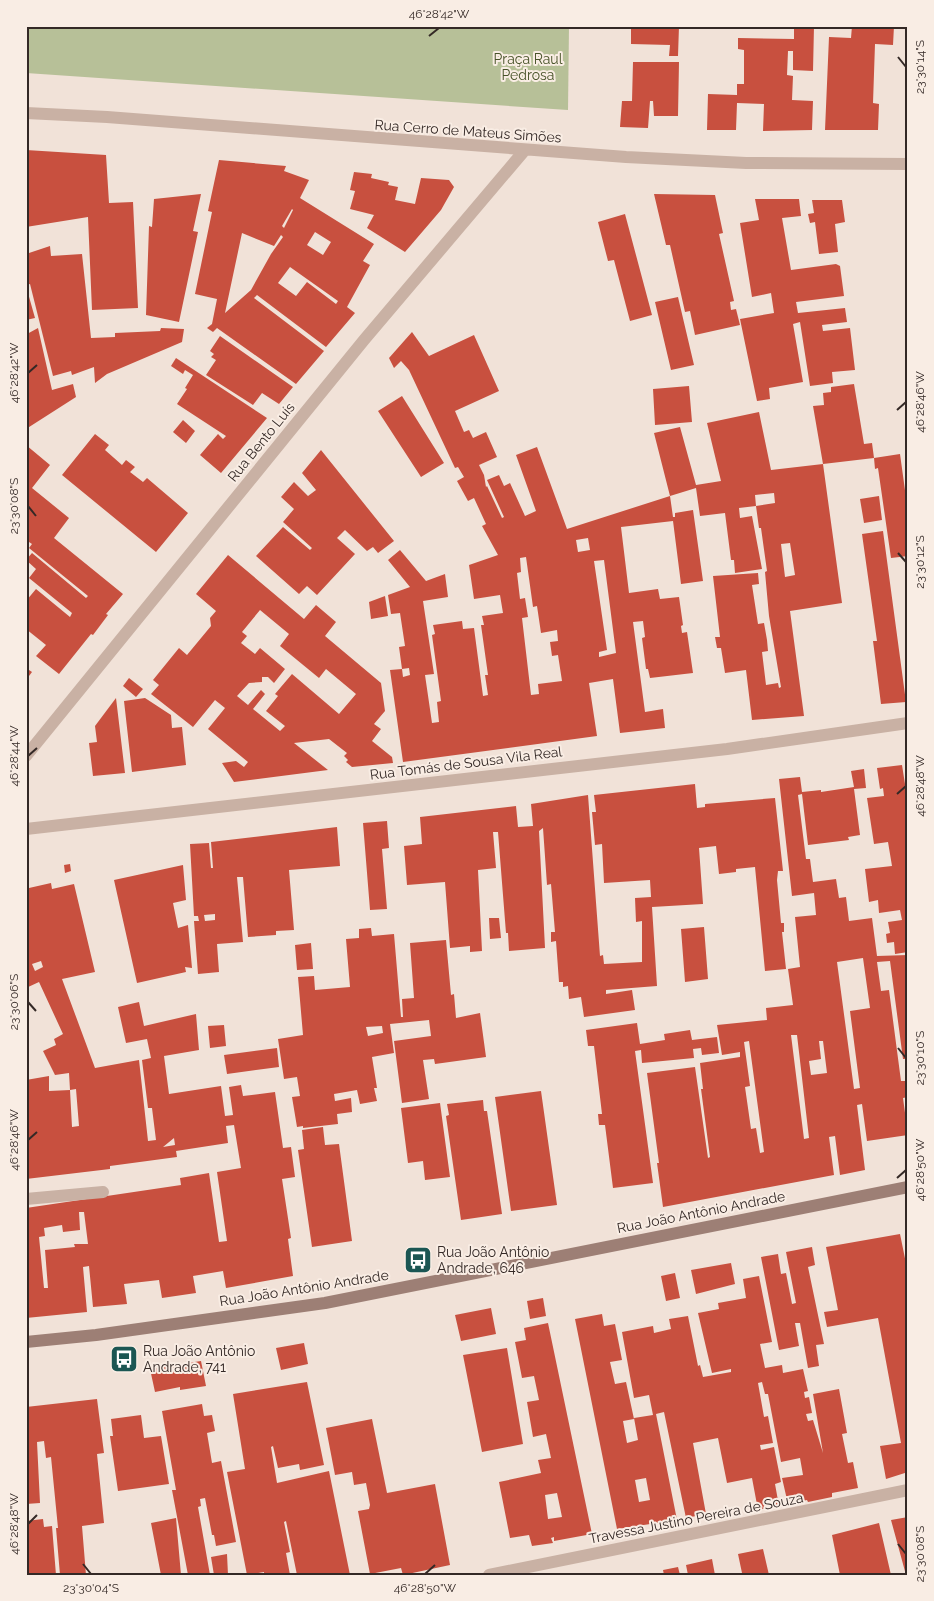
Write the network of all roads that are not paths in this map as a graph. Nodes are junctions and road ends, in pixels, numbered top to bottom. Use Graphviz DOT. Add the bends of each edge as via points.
graph roads {
  1 [pos="26,114"];
  2 [pos="524,151"];
  3 [pos="908,164"];
  4 [pos="908,723"];
  5 [pos="26,756"];
  6 [pos="26,829"];
  7 [pos="908,1187"];
  8 [pos="103,1192"];
  9 [pos="26,1199"];
  10 [pos="26,1342"];
  11 [pos="908,1490"];
  12 [pos="489,1575"];
  1 -- 2 [label="street, Rua Cerro de Mateus Simões" via="107,117"];
  2 -- 3 [label="street, Rua Cerro de Mateus Simões" via="746,163"];
  2 -- 5 [label="street, Rua Bento Luís" via="364,340"];
  4 -- 6 [label="street, Rua Tomás de Sousa Vila Real" via="727,749"];
  7 -- 10 [label="street, Rua João Antônio Andrade" via="325,1303"];
  8 -- 9 [label="street"];
  11 -- 12 [label="street, Travessa Justino Pereira de Souza"];
}
